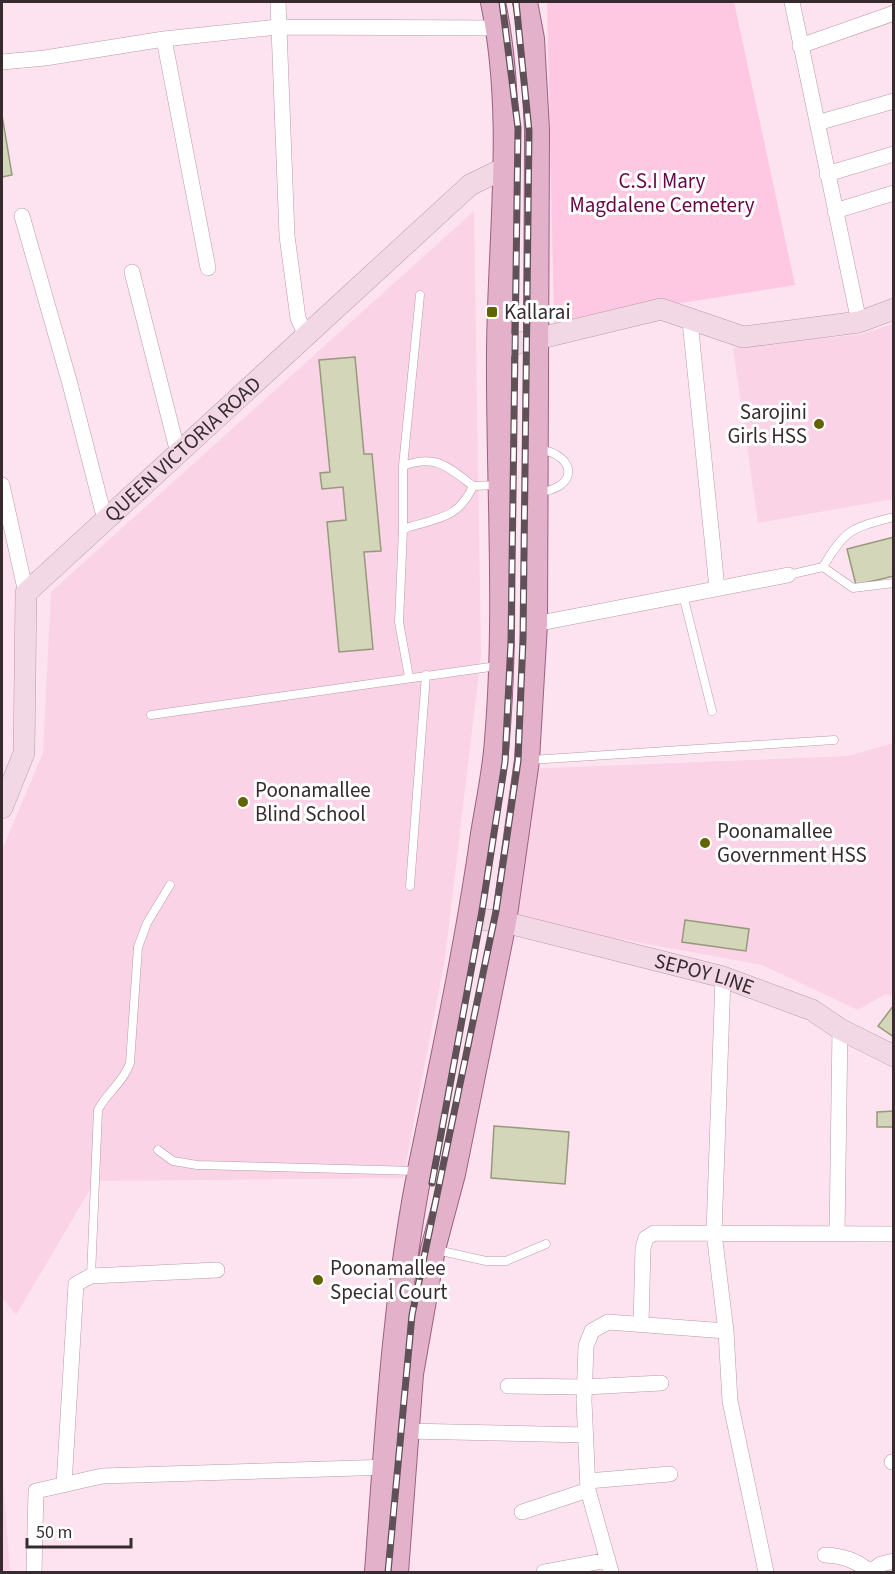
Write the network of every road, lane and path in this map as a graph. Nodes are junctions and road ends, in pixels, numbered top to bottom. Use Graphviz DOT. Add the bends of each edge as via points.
graph roads {
  1 [pos="278,2"];
  2 [pos="494,2"];
  3 [pos="525,2"];
  4 [pos="792,2"];
  5 [pos="894,14"];
  6 [pos="278,27"];
  7 [pos="499,28"];
  8 [pos="164,39"];
  9 [pos="800,46"];
  10 [pos="2,62"];
  11 [pos="894,100"];
  12 [pos="817,123"];
  13 [pos="894,154"];
  14 [pos="507,167"];
  15 [pos="827,174"];
  16 [pos="894,193"];
  17 [pos="835,211"];
  18 [pos="22,216"];
  19 [pos="208,268"];
  20 [pos="132,272"];
  21 [pos="420,296"];
  22 [pos="894,309"];
  23 [pos="690,321"];
  24 [pos="859,322"];
  25 [pos="306,336"];
  26 [pos="535,338"];
  27 [pos="499,348"];
  28 [pos="178,453"];
  29 [pos="403,466"];
  30 [pos="2,485"];
  31 [pos="501,485"];
  32 [pos="473,486"];
  33 [pos="894,517"];
  34 [pos="105,520"];
  35 [pos="403,529"];
  36 [pos="823,567"];
  37 [pos="788,575"];
  38 [pos="894,583"];
  39 [pos="717,588"];
  40 [pos="26,593"];
  41 [pos="683,595"];
  42 [pos="534,624"];
  43 [pos="500,666"];
  44 [pos="426,675"];
  45 [pos="409,677"];
  46 [pos="712,711"];
  47 [pos="151,715"];
  48 [pos="834,740"];
  49 [pos="527,760"];
  50 [pos="2,808"];
  51 [pos="170,885"];
  52 [pos="410,886"];
  53 [pos="471,918"];
  54 [pos="504,922"];
  55 [pos="723,977"];
  56 [pos="840,1029"];
  57 [pos="894,1056"];
  58 [pos="158,1150"];
  59 [pos="420,1171"];
  60 [pos="714,1233"];
  61 [pos="837,1234"];
  62 [pos="894,1234"];
  63 [pos="546,1245"];
  64 [pos="433,1249"];
  65 [pos="217,1270"];
  66 [pos="91,1276"];
  67 [pos="641,1324"];
  68 [pos="726,1331"];
  69 [pos="661,1383"];
  70 [pos="508,1386"];
  71 [pos="585,1387"];
  72 [pos="406,1431"];
  73 [pos="586,1435"];
  74 [pos="394,1467"];
  75 [pos="670,1474"];
  76 [pos="64,1485"];
  77 [pos="588,1485"];
  78 [pos="522,1512"];
  79 [pos="825,1555"];
  80 [pos="894,1561"];
  81 [pos="609,1566"];
  82 [pos="34,1572"];
  83 [pos="377,1572"];
  84 [pos="396,1572"];
  85 [pos="544,1572"];
  86 [pos="766,1572"];
  87 [pos="870,1572"];
  1 -- 6 [label="street"];
  2 -- 7 [label="main road"];
  3 -- 26 [label="main road" via="532,39 537,130"];
  4 -- 9 [label="street"];
  5 -- 9 [label="street"];
  6 -- 7 [label="street"];
  6 -- 8 [label="street"];
  6 -- 25 [label="street" via="287,236 298,318"];
  7 -- 14 [label="main road"];
  8 -- 10 [label="street"];
  8 -- 19 [label="street"];
  9 -- 12 [label="street"];
  11 -- 12 [label="street"];
  12 -- 15 [label="street"];
  13 -- 15 [label="street"];
  14 -- 25 [label="street, QUEEN VICTORIA ROAD" via="470,185"];
  14 -- 27 [label="main road"];
  15 -- 17 [label="street"];
  16 -- 17 [label="street"];
  17 -- 24 [label="street"];
  18 -- 34 [label="street"];
  20 -- 28 [label="street"];
  21 -- 29 [label="lane"];
  22 -- 24 [label="street"];
  23 -- 24 [label="street" via="743,337"];
  23 -- 26 [label="street" via="661,309"];
  23 -- 39 [label="street"];
  25 -- 28 [label="street, QUEEN VICTORIA ROAD"];
  26 -- 27 [label="street"];
  26 -- 42 [label="main road"];
  27 -- 31 [label="main road"];
  28 -- 34 [label="street, QUEEN VICTORIA ROAD"];
  29 -- 32 [label="lane" via="431,460 447,466"];
  29 -- 35 [label="lane"];
  30 -- 40 [label="street"];
  31 -- 32 [label="lane"];
  31 -- 43 [label="main road"];
  32 -- 35 [label="lane" via="458,511"];
  33 -- 36 [label="lane" via="856,526"];
  34 -- 40 [label="street, QUEEN VICTORIA ROAD"];
  35 -- 45 [label="lane" via="399,622"];
  36 -- 37 [label="lane"];
  36 -- 38 [label="lane" via="853,588"];
  37 -- 39 [label="street"];
  39 -- 41 [label="street"];
  40 -- 50 [label="street" via="24,753"];
  41 -- 42 [label="street"];
  41 -- 46 [label="lane"];
  42 -- 49 [label="main road"];
  43 -- 44 [label="lane"];
  43 -- 53 [label="main road" via="497,741"];
  44 -- 45 [label="lane"];
  44 -- 52 [label="lane"];
  45 -- 47 [label="lane"];
  48 -- 49 [label="lane"];
  49 -- 54 [label="main road"];
  51 -- 66 [label="lane" via="147,922 138,947 130,1063 123,1080 98,1110"];
  53 -- 54 [label="street, SEPOY LINE"];
  53 -- 59 [label="main road"];
  54 -- 55 [label="street, SEPOY LINE"];
  54 -- 64 [label="main road" via="453,1174"];
  55 -- 56 [label="street, SEPOY LINE" via="812,1010"];
  55 -- 60 [label="street"];
  56 -- 57 [label="street, SEPOY LINE"];
  56 -- 61 [label="street"];
  58 -- 59 [label="lane" via="173,1161 197,1165"];
  59 -- 74 [label="main road" via="401,1297"];
  60 -- 61 [label="street"];
  60 -- 67 [label="street" via="664,1232 646,1238"];
  60 -- 68 [label="street"];
  61 -- 62 [label="street"];
  63 -- 64 [label="lane" via="506,1261 486,1261"];
  64 -- 72 [label="main road" via="411,1374"];
  65 -- 66 [label="street"];
  66 -- 76 [label="street" via="76,1284 74,1294"];
  67 -- 68 [label="street"];
  67 -- 71 [label="street" via="608,1322 592,1331 586,1346"];
  68 -- 86 [label="street" via="730,1401"];
  69 -- 71 [label="street"];
  70 -- 71 [label="street"];
  71 -- 73 [label="street"];
  72 -- 73 [label="street"];
  72 -- 74 [label="main road"];
  73 -- 77 [label="street"];
  74 -- 76 [label="street" via="102,1476"];
  74 -- 83 [label="main road"];
  74 -- 84 [label="main road"];
  75 -- 77 [label="street"];
  76 -- 82 [label="street" via="36,1491"];
  77 -- 78 [label="street"];
  77 -- 81 [label="street"];
  79 -- 87 [label="street" via="843,1556"];
  80 -- 87 [label="street"];
  81 -- 85 [label="street"];
}
